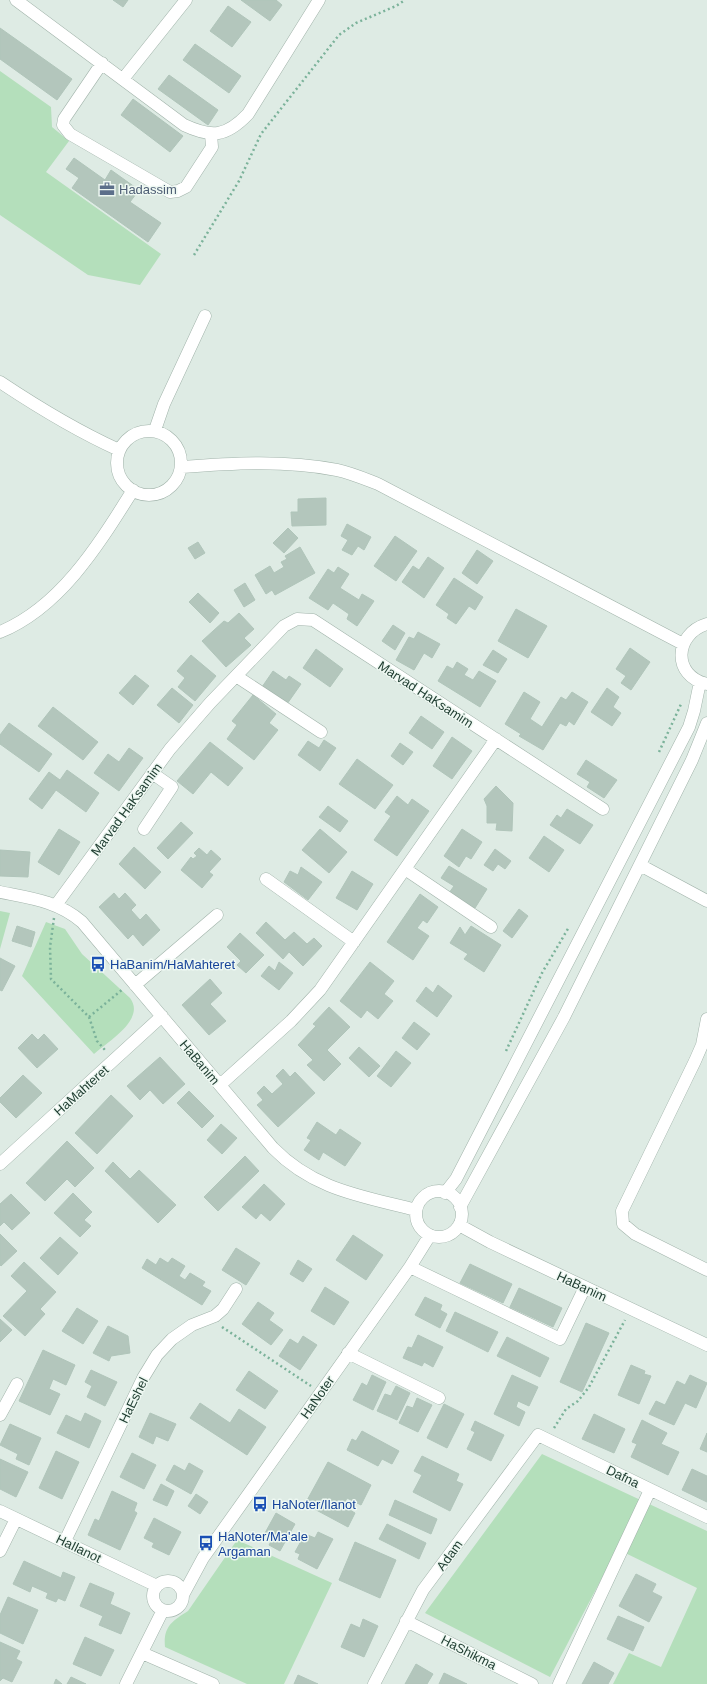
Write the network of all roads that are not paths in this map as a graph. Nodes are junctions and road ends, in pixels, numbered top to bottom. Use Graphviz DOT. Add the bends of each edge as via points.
graph roads {
  1 [pos="16,0"];
  2 [pos="186,0"];
  3 [pos="319,0"];
  4 [pos="102,63"];
  5 [pos="123,79"];
  6 [pos="211,134"];
  7 [pos="205,316"];
  8 [pos="0,382"];
  9 [pos="155,430"];
  10 [pos="119,450"];
  11 [pos="182,467"];
  12 [pos="133,490"];
  13 [pos="707,624"];
  14 [pos="0,632"];
  15 [pos="683,644"];
  16 [pos="236,676"];
  17 [pos="703,683"];
  18 [pos="707,724"];
  19 [pos="321,732"];
  20 [pos="496,739"];
  21 [pos="152,773"];
  22 [pos="603,809"];
  23 [pos="144,829"];
  24 [pos="640,865"];
  25 [pos="405,869"];
  26 [pos="266,879"];
  27 [pos="0,892"];
  28 [pos="707,901"];
  29 [pos="56,905"];
  30 [pos="216,915"];
  31 [pos="491,927"];
  32 [pos="354,942"];
  33 [pos="134,983"];
  34 [pos="162,1016"];
  35 [pos="707,1019"];
  36 [pos="220,1085"];
  37 [pos="0,1164"];
  38 [pos="445,1193"];
  39 [pos="460,1207"];
  40 [pos="416,1210"];
  41 [pos="458,1225"];
  42 [pos="430,1235"];
  43 [pos="410,1266"];
  44 [pos="707,1270"];
  45 [pos="585,1287"];
  46 [pos="236,1289"];
  47 [pos="707,1345"];
  48 [pos="348,1353"];
  49 [pos="17,1384"];
  50 [pos="439,1398"];
  51 [pos="0,1415"];
  52 [pos="543,1437"];
  53 [pos="650,1490"];
  54 [pos="0,1511"];
  55 [pos="707,1518"];
  56 [pos="16,1519"];
  57 [pos="65,1541"];
  58 [pos="0,1551"];
  59 [pos="203,1558"];
  60 [pos="171,1582"];
  61 [pos="157,1586"];
  62 [pos="183,1595"];
  63 [pos="163,1610"];
  64 [pos="406,1621"];
  65 [pos="142,1653"];
  66 [pos="126,1684"];
  67 [pos="213,1684"];
  68 [pos="374,1684"];
  69 [pos="532,1684"];
  70 [pos="559,1684"];
  1 -- 4 [label="street"];
  2 -- 5 [label="street"];
  3 -- 6 [label="street" via="248,114 237,126"];
  4 -- 5 [label="street"];
  4 -- 6 [label="street" via="64,119 63,125 70,134 170,192 178,192 186,187 212,147"];
  5 -- 6 [label="street" via="184,125"];
  7 -- 9 [label="street" via="164,404"];
  8 -- 10 [label="street" via="83,434"];
  9 -- 10 [label="street" via="144,430 134,434"];
  9 -- 11 [label="street" via="174,441 179,449"];
  10 -- 12 [label="street" via="119,475 126,486"];
  11 -- 12 [label="street" via="173,485 164,492 153,495 139,494"];
  11 -- 15 [label="street" via="259,463 302,465 339,471 371,482"];
  12 -- 14 [label="street" via="109,529 70,579 45,605 18,625"];
  13 -- 15 [label="street" via="691,632"];
  15 -- 17 [label="street" via="681,651 685,670 692,678"];
  16 -- 19 [label="street"];
  16 -- 20 [label="street, Marvad HaKsamim" via="284,626 298,619 309,620"];
  16 -- 21 [label="street, Marvad HaKsamim" via="189,727"];
  17 -- 38 [label="street" via="689,727 456,1179"];
  18 -- 24 [label="street"];
  20 -- 22 [label="street, Marvad HaKsamim"];
  20 -- 25 [label="street"];
  21 -- 23 [label="street" via="172,788"];
  21 -- 29 [label="street, Marvad HaKsamim"];
  24 -- 28 [label="street"];
  24 -- 39 [label="street" via="564,1017"];
  25 -- 31 [label="street"];
  25 -- 32 [label="street"];
  26 -- 32 [label="street"];
  27 -- 29 [label="street, HaBanim"];
  29 -- 33 [label="street, HaBanim" via="82,922"];
  30 -- 33 [label="street"];
  32 -- 36 [label="street" via="308,1004"];
  33 -- 34 [label="street, HaBanim"];
  34 -- 36 [label="street, HaBanim"];
  34 -- 37 [label="street, HaMahteret"];
  35 -- 44 [label="street" via="702,1045 695,1061 622,1211 623,1224 635,1234"];
  36 -- 40 [label="street, HaBanim" via="273,1148 300,1171 336,1189"];
  38 -- 39 [label="street" via="454,1198"];
  38 -- 40 [label="street" via="431,1193 424,1197"];
  39 -- 41 [label="street" via="461,1217"];
  40 -- 42 [label="street" via="419,1227"];
  41 -- 42 [label="street" via="451,1234 442,1237"];
  41 -- 45 [label="street, HaBanim"];
  42 -- 43 [label="street, HaNoter"];
  43 -- 45 [label="street" via="560,1339"];
  43 -- 48 [label="street, HaNoter"];
  45 -- 47 [label="street, HaBanim"];
  46 -- 57 [label="street, HaEshel" via="224,1309 192,1325 172,1339 158,1355 143,1378"];
  48 -- 50 [label="street"];
  48 -- 59 [label="street, HaNoter"];
  49 -- 51 [label="street"];
  52 -- 53 [label="street, Dafna"];
  52 -- 64 [label="street, Adam" via="423,1590"];
  53 -- 55 [label="street, Dafna"];
  53 -- 70 [label="street"];
  54 -- 56 [label="street, HaIlanot"];
  56 -- 57 [label="street, HaIlanot"];
  56 -- 58 [label="street"];
  57 -- 61 [label="street, HaIlanot"];
  59 -- 60 [label="street, HaNoter" via="190,1571"];
  59 -- 62 [label="street, HaNoter"];
  60 -- 61 [label="street"];
  60 -- 62 [label="street" via="179,1586"];
  61 -- 63 [label="street" via="154,1600"];
  62 -- 63 [label="street" via="177,1608"];
  63 -- 65 [label="street"];
  64 -- 68 [label="street, Adam"];
  64 -- 69 [label="street, HaShikma"];
  65 -- 66 [label="street"];
  65 -- 67 [label="street"];
}
